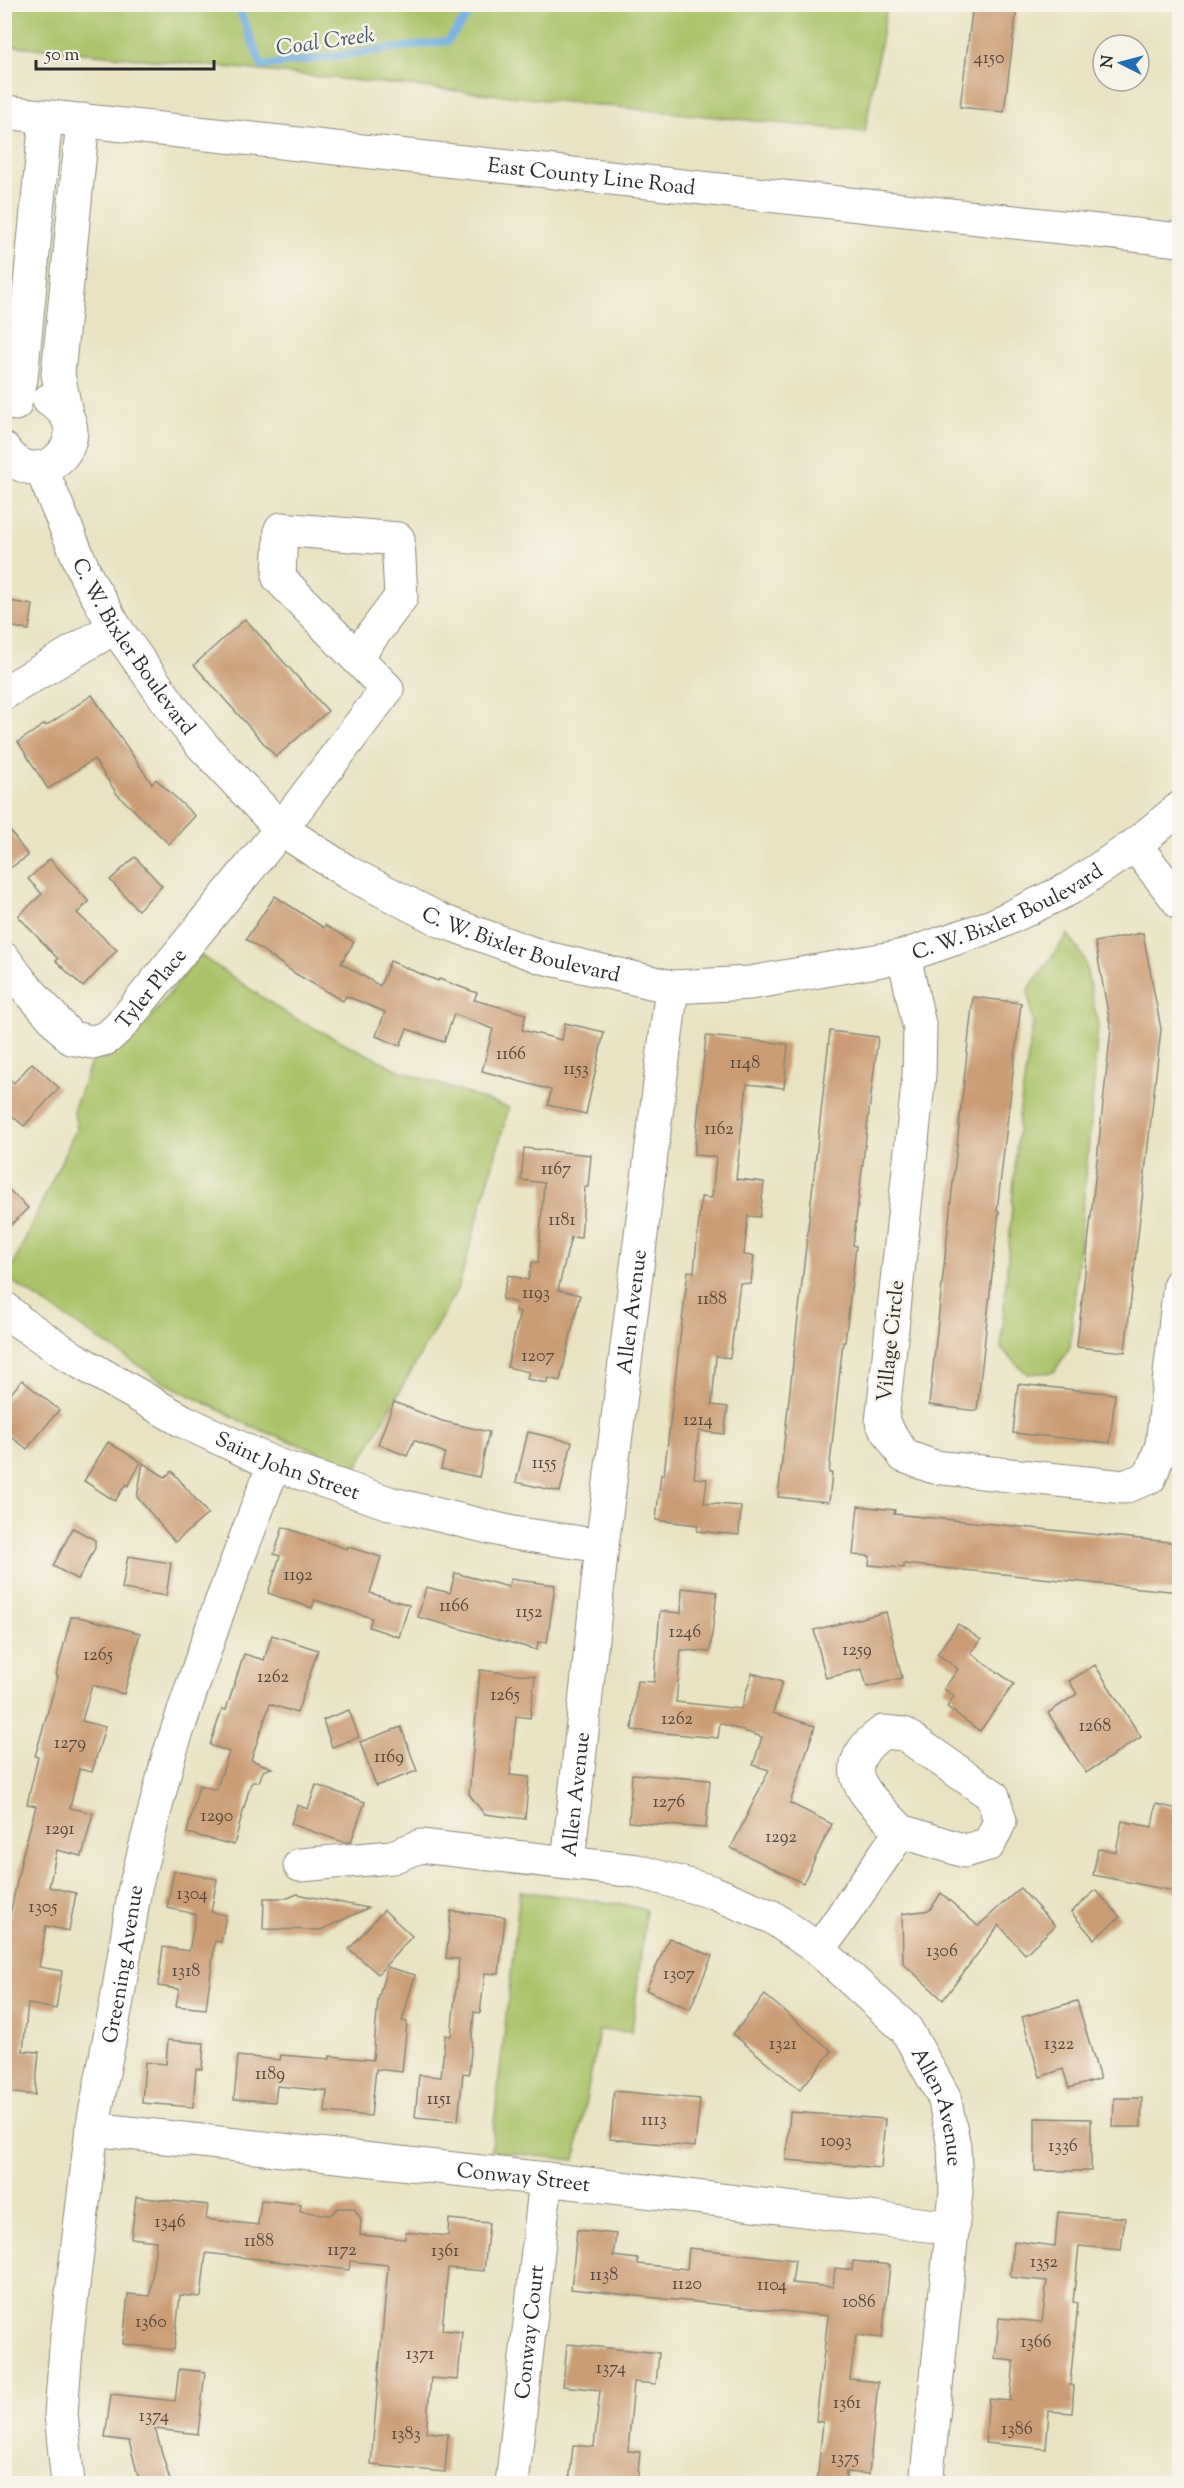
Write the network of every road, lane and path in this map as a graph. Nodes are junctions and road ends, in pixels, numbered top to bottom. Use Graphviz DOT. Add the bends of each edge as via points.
graph roads {
  1 [pos="4,112"];
  2 [pos="46,117"];
  3 [pos="83,120"];
  4 [pos="1179,240"];
  5 [pos="10,410"];
  6 [pos="66,414"];
  7 [pos="15,458"];
  8 [pos="116,627"];
  9 [pos="356,657"];
  10 [pos="4,693"];
  11 [pos="1179,808"];
  12 [pos="280,829"];
  13 [pos="1135,845"];
  14 [pos="1179,903"];
  15 [pos="904,956"];
  16 [pos="4,959"];
  17 [pos="672,987"];
  18 [pos="1179,1284"];
  19 [pos="10,1324"];
  20 [pos="274,1464"];
  21 [pos="602,1546"];
  22 [pos="901,1831"];
  23 [pos="568,1862"];
  24 [pos="300,1865"];
  25 [pos="819,1950"];
  26 [pos="92,2129"];
  27 [pos="546,2179"];
  28 [pos="952,2228"];
  29 [pos="68,2484"];
  30 [pos="512,2484"];
  31 [pos="926,2484"];
  1 -- 2 [label="street, East County Line Road"];
  2 -- 3 [label="street, East County Line Road"];
  2 -- 5 [label="street" via="21,379"];
  3 -- 4 [label="street, East County Line Road"];
  3 -- 6 [label="street" via="57,374"];
  5 -- 6 [label="street" via="25,399 37,397 48,399"];
  6 -- 7 [label="street" via="71,436 62,457 52,464"];
  7 -- 8 [label="street, C. W. Bixler Boulevard"];
  8 -- 10 [label="street"];
  8 -- 12 [label="street, C. W. Bixler Boulevard" via="202,745"];
  9 -- 12 [label="street" via="387,688"];
  11 -- 13 [label="street, C. W. Bixler Boulevard"];
  12 -- 16 [label="street, Tyler Place" via="107,1038 92,1042 71,1038"];
  12 -- 17 [label="street, C. W. Bixler Boulevard" via="347,872 442,921 542,957"];
  13 -- 14 [label="street"];
  13 -- 15 [label="street, C. W. Bixler Boulevard" via="1069,889 1040,903 992,926"];
  15 -- 17 [label="street, C. W. Bixler Boulevard" via="750,983"];
  15 -- 18 [label="street, Village Circle" via="920,1029 919,1074 882,1422 904,1456 933,1467 1124,1486 1150,1477 1162,1445"];
  17 -- 21 [label="street, Allen Avenue"];
  19 -- 20 [label="street, Saint John Street" via="183,1421"];
  20 -- 21 [label="street, Saint John Street" via="389,1503 513,1533"];
  20 -- 26 [label="street, Greening Avenue" via="168,1755 135,1888"];
  21 -- 23 [label="street, Allen Avenue"];
  22 -- 25 [label="street"];
  23 -- 24 [label="street" via="421,1846 392,1857"];
  23 -- 25 [label="street, Allen Avenue" via="637,1871 712,1892 772,1917"];
  25 -- 28 [label="street, Allen Avenue" via="906,2029 944,2097 954,2146 956,2192"];
  26 -- 27 [label="street, Conway Street"];
  26 -- 29 [label="street, Greening Avenue" via="60,2414"];
  27 -- 28 [label="street, Conway Street"];
  27 -- 30 [label="street, Conway Court"];
  28 -- 31 [label="street, Allen Avenue"];
}
